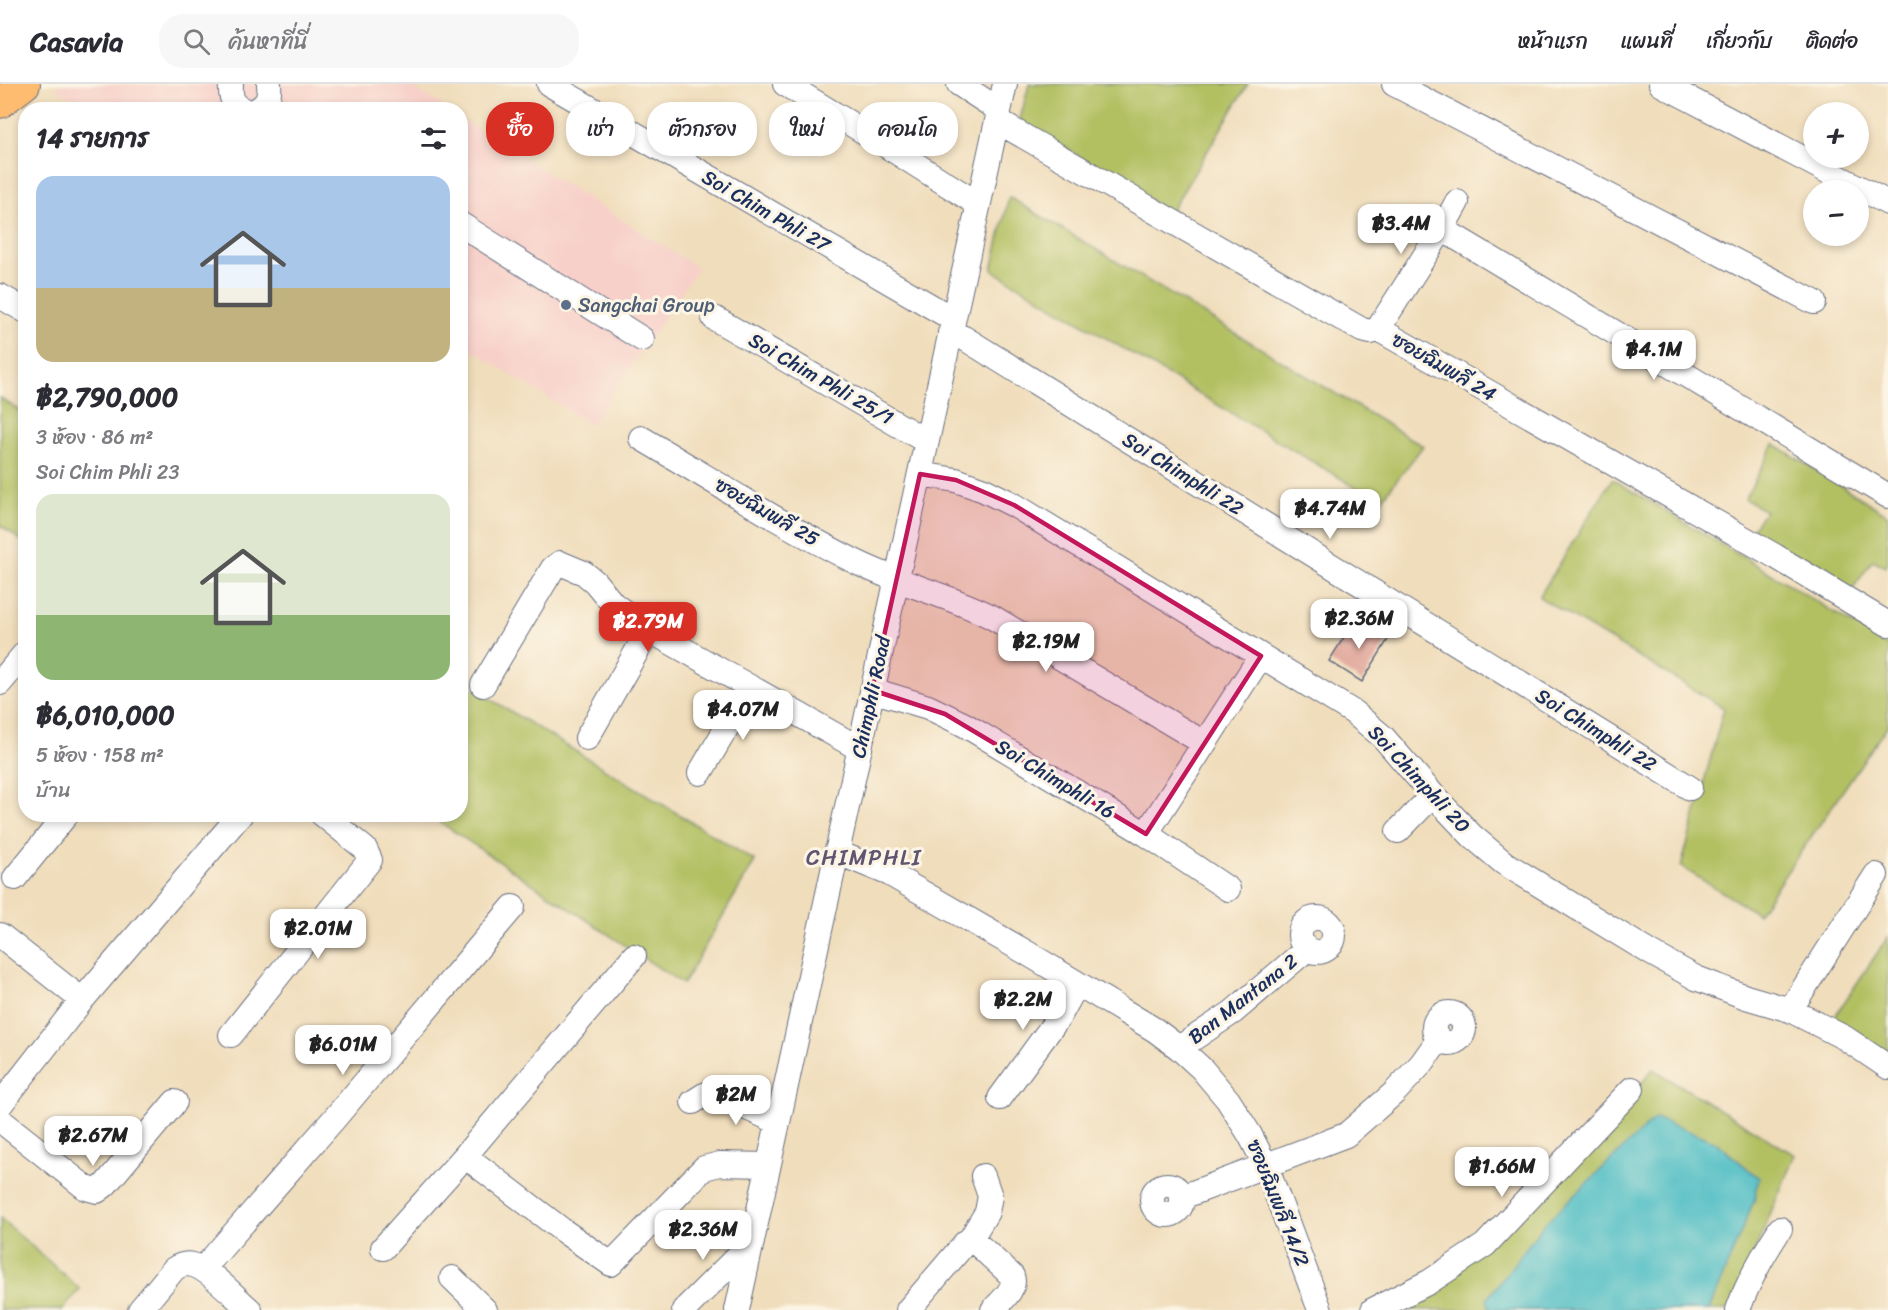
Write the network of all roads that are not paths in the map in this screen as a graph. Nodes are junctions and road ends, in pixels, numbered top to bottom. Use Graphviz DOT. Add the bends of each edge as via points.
graph roads {
  1 [pos="25,84"];
  2 [pos="231,84"];
  3 [pos="549,84"];
  4 [pos="785,84"];
  5 [pos="959,84"];
  6 [pos="1005,84"];
  7 [pos="1394,84"];
  8 [pos="1660,84"];
  9 [pos="234,102"];
  10 [pos="0,103"];
  11 [pos="998,115"];
  12 [pos="1803,153"];
  13 [pos="1832,168"];
  14 [pos="1458,202"];
  15 [pos="1888,203"];
  16 [pos="978,204"];
  17 [pos="468,229"];
  18 [pos="1442,229"];
  19 [pos="0,296"];
  20 [pos="1814,302"];
  21 [pos="18,306"];
  22 [pos="714,318"];
  23 [pos="952,326"];
  24 [pos="1378,329"];
  25 [pos="642,339"];
  26 [pos="641,438"];
  27 [pos="926,441"];
  28 [pos="920,474"];
  29 [pos="1888,496"];
  30 [pos="896,580"];
  31 [pos="1888,624"];
  32 [pos="650,630"];
  33 [pos="1261,656"];
  34 [pos="18,662"];
  35 [pos="0,683"];
  36 [pos="483,685"];
  37 [pos="750,688"];
  38 [pos="872,690"];
  39 [pos="587,738"];
  40 [pos="1204,743"];
  41 [pos="860,749"];
  42 [pos="700,773"];
  43 [pos="1690,788"];
  44 [pos="1433,795"];
  45 [pos="60,822"];
  46 [pos="235,822"];
  47 [pos="332,822"];
  48 [pos="1398,831"];
  49 [pos="1146,834"];
  50 [pos="836,852"];
  51 [pos="1876,874"];
  52 [pos="15,878"];
  53 [pos="1228,888"];
  54 [pos="513,907"];
  55 [pos="0,935"];
  56 [pos="1307,949"];
  57 [pos="634,956"];
  58 [pos="1077,984"];
  59 [pos="82,1000"];
  60 [pos="1790,1010"];
  61 [pos="231,1035"];
  62 [pos="1439,1039"];
  63 [pos="1179,1048"];
  64 [pos="1888,1067"];
  65 [pos="1632,1089"];
  66 [pos="1000,1098"];
  67 [pos="175,1102"];
  68 [pos="693,1102"];
  69 [pos="0,1105"];
  70 [pos="0,1120"];
  71 [pos="778,1122"];
  72 [pos="465,1156"];
  73 [pos="768,1165"];
  74 [pos="1266,1166"];
  75 [pos="983,1176"];
  76 [pos="1182,1197"];
  77 [pos="1780,1229"];
  78 [pos="970,1240"];
  79 [pos="752,1242"];
  80 [pos="384,1248"];
  81 [pos="203,1269"];
  82 [pos="452,1278"];
  83 [pos="140,1310"];
  84 [pos="250,1310"];
  85 [pos="484,1310"];
  86 [pos="684,1310"];
  87 [pos="737,1310"];
  88 [pos="908,1310"];
  89 [pos="993,1310"];
  90 [pos="1320,1310"];
  91 [pos="1373,1310"];
  92 [pos="1738,1310"];
  1 -- 10 [label="main road"];
  2 -- 9 [label="street"];
  3 -- 23 [label="street, Soi Chim Phli 27"];
  4 -- 16 [label="street"];
  5 -- 11 [label="street, ซอยฉิมพลี 24"];
  6 -- 11 [label="street, Chimphli Road"];
  7 -- 20 [label="street"];
  8 -- 12 [label="street"];
  11 -- 16 [label="street, Chimphli Road"];
  11 -- 24 [label="street, ซอยฉิมพลี 24" via="1362,330"];
  13 -- 15 [label="street"];
  14 -- 18 [label="street"];
  16 -- 23 [label="street, Chimphli Road"];
  17 -- 25 [label="street"];
  18 -- 24 [label="street"];
  18 -- 29 [label="street"];
  19 -- 21 [label="street"];
  22 -- 27 [label="street, Soi Chim Phli 25/1"];
  23 -- 27 [label="street, Chimphli Road"];
  23 -- 43 [label="street, Soi Chimphli 22" via="964,338"];
  24 -- 31 [label="street, ซอยฉิมพลี 24"];
  26 -- 30 [label="street, ซอยฉิมพลี 25" via="752,506"];
  27 -- 28 [label="street, Chimphli Road"];
  28 -- 30 [label="street, Chimphli Road"];
  28 -- 33 [label="street, Soi Chimphli 20" via="956,480 1014,505"];
  30 -- 38 [label="street, Chimphli Road"];
  30 -- 40 [label="street, ซอยฉิมพลี 25" via="992,616"];
  32 -- 36 [label="street" via="613,604 584,573 560,563 553,568"];
  32 -- 37 [label="street"];
  32 -- 39 [label="street"];
  33 -- 40 [label="street"];
  33 -- 44 [label="street, Soi Chimphli 20" via="1353,712 1383,736"];
  34 -- 35 [label="street"];
  37 -- 41 [label="street"];
  37 -- 42 [label="street"];
  38 -- 41 [label="street, Chimphli Road"];
  38 -- 49 [label="street, Soi Chimphli 16" via="945,714"];
  40 -- 49 [label="street"];
  41 -- 50 [label="street, Chimphli Road"];
  44 -- 48 [label="street"];
  44 -- 60 [label="street, Soi Chimphli 20" via="1504,863 1651,953 1696,978"];
  45 -- 52 [label="street"];
  46 -- 59 [label="street"];
  47 -- 61 [label="street" via="365,849 370,860"];
  49 -- 53 [label="street, Soi Chimphli 16"];
  50 -- 58 [label="street, ซอยฉิมพลี 14/2" via="890,874"];
  50 -- 71 [label="street, Chimphli Road"];
  51 -- 60 [label="street"];
  54 -- 81 [label="street"];
  55 -- 59 [label="street"];
  56 -- 63 [label="street, Ban Mantana 2" via="1233,1012"];
  57 -- 72 [label="street"];
  58 -- 63 [label="street, ซอยฉิมพลี 14/2"];
  58 -- 66 [label="street" via="1059,1017"];
  59 -- 69 [label="street"];
  60 -- 64 [label="street, Soi Chimphli 20" via="1845,1038"];
  62 -- 74 [label="street" via="1394,1093 1346,1135"];
  63 -- 74 [label="street, ซอยฉิมพลี 14/2" via="1228,1100"];
  65 -- 91 [label="street" via="1485,1245 1429,1282"];
  67 -- 70 [label="street" via="97,1191 86,1188"];
  68 -- 71 [label="street" via="714,1093"];
  71 -- 73 [label="street, Chimphli Road"];
  72 -- 73 [label="street" via="611,1264 704,1168 720,1164"];
  72 -- 80 [label="street"];
  73 -- 79 [label="street, Chimphli Road"];
  74 -- 76 [label="street"];
  74 -- 90 [label="street, ซอยฉิมพลี 14/2"];
  75 -- 78 [label="street" via="990,1196 987,1212"];
  77 -- 92 [label="street"];
  78 -- 88 [label="street"];
  78 -- 89 [label="street" via="1014,1281"];
  79 -- 86 [label="street"];
  79 -- 87 [label="street, Chimphli Road"];
  81 -- 83 [label="street" via="191,1264 174,1269"];
  81 -- 84 [label="street"];
  82 -- 85 [label="street"];
}
